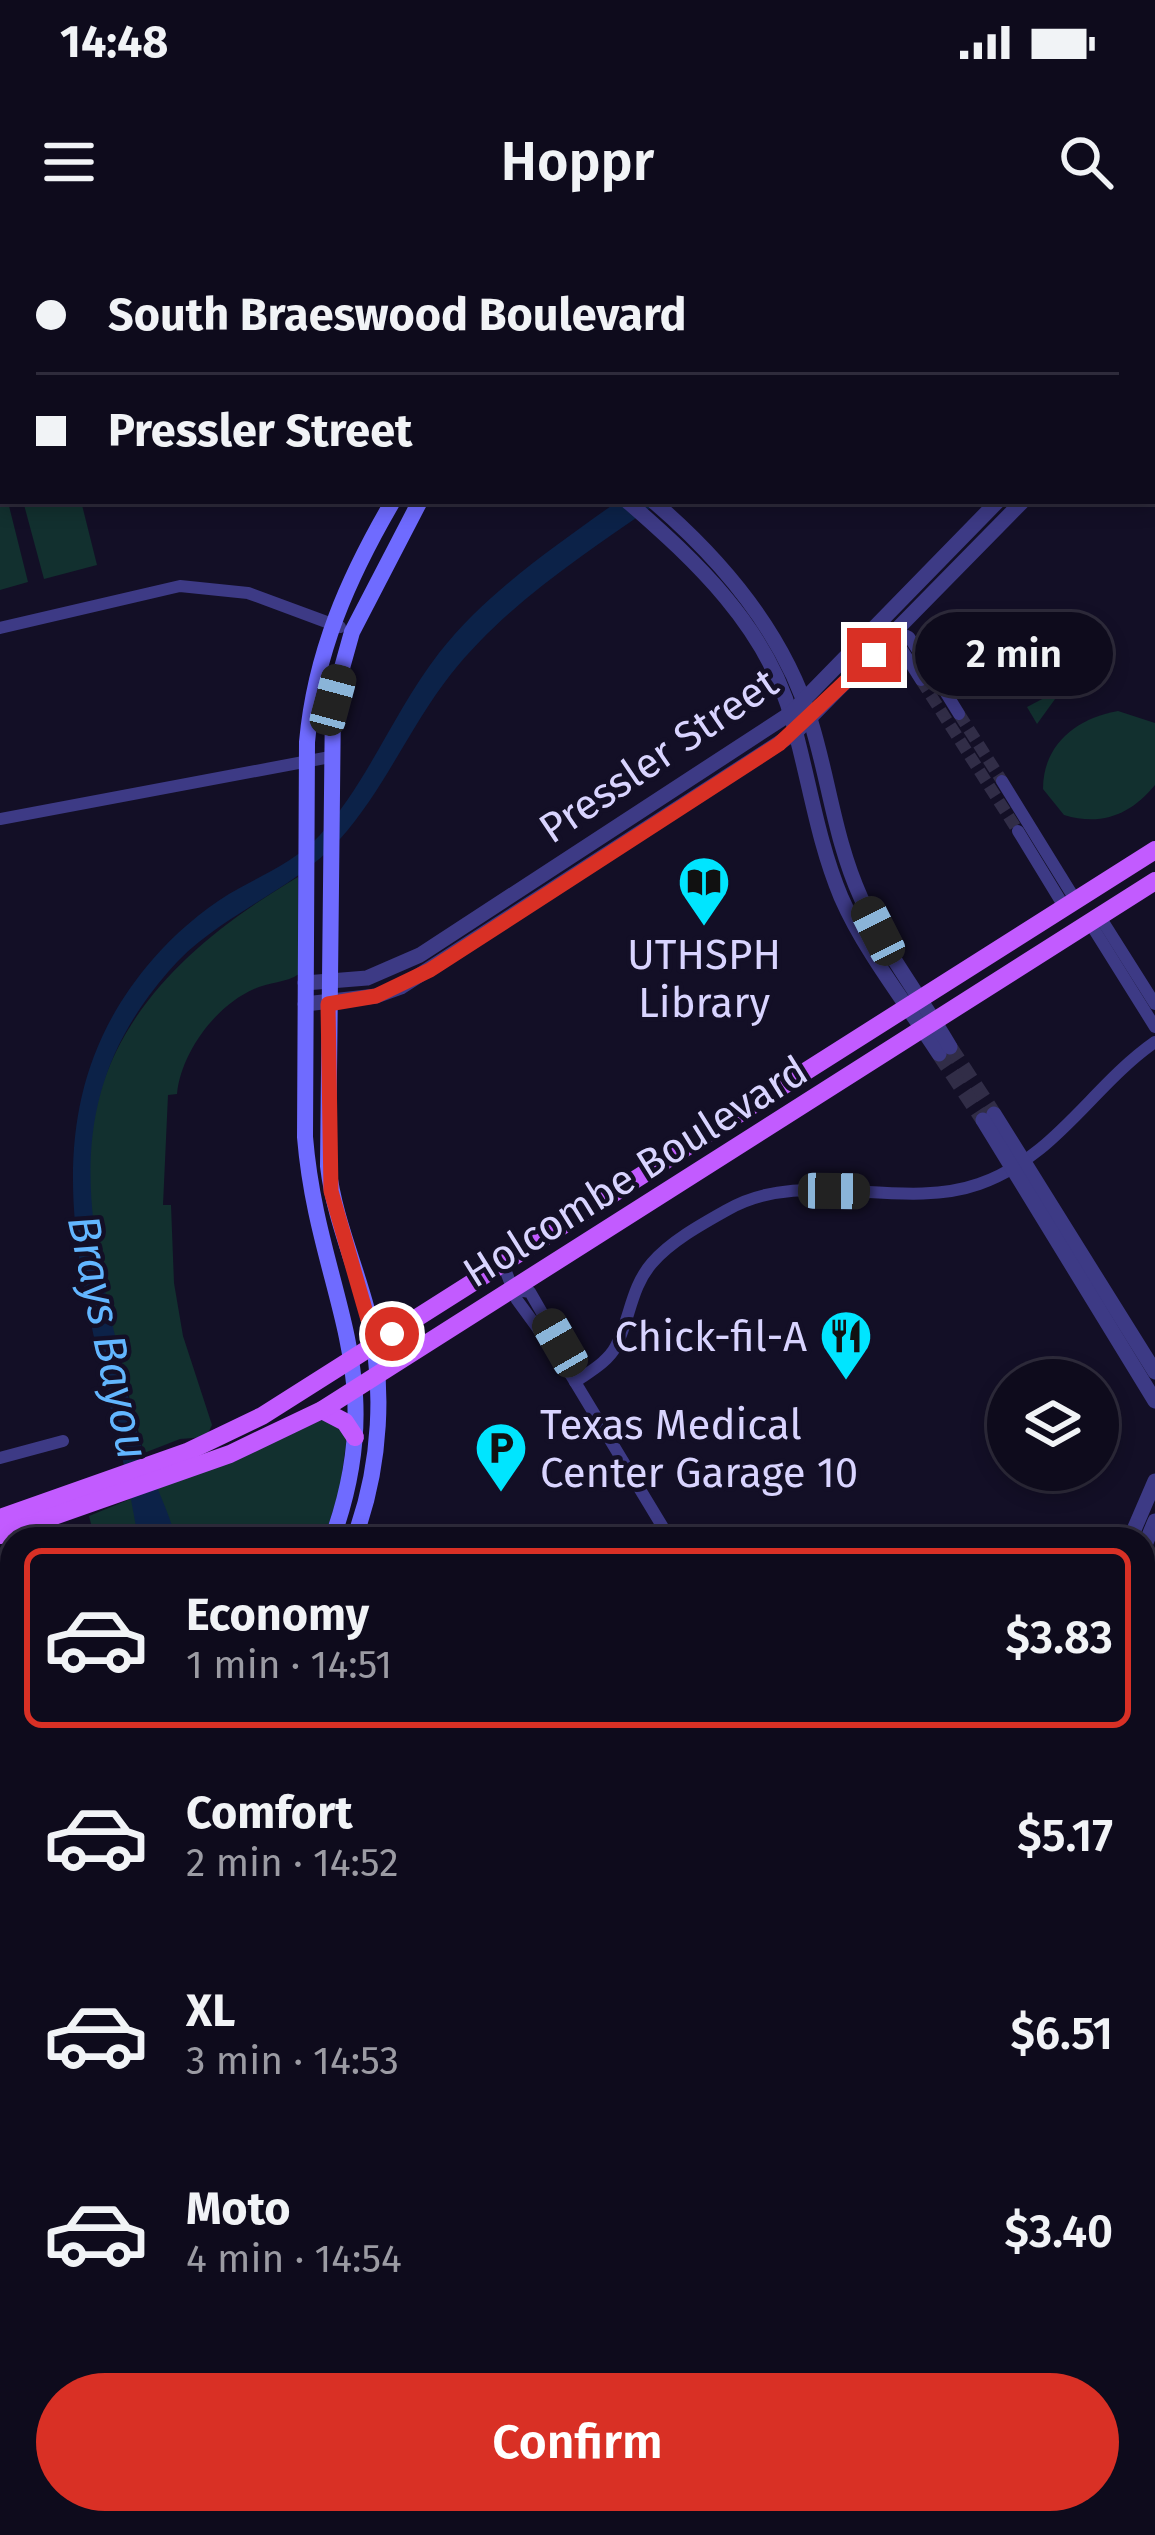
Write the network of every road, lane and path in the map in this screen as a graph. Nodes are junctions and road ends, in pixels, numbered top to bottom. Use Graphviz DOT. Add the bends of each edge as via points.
graph roads {
  1 [pos="391,504"];
  2 [pos="395,504"];
  3 [pos="417,504"];
  4 [pos="631,504"];
  5 [pos="657,504"];
  6 [pos="995,504"];
  7 [pos="1019,504"];
  8 [pos="968,532"];
  9 [pos="981,545"];
  10 [pos="383,564"];
  11 [pos="727,586"];
  12 [pos="331,624"];
  13 [pos="891,625"];
  14 [pos="0,628"];
  15 [pos="352,632"];
  16 [pos="921,680"];
  17 [pos="797,708"];
  18 [pos="959,714"];
  19 [pos="811,720"];
  20 [pos="796,732"];
  21 [pos="306,760"];
  22 [pos="329,762"];
  23 [pos="1002,781"];
  24 [pos="686,796"];
  25 [pos="0,820"];
  26 [pos="1018,831"];
  27 [pos="829,834"];
  28 [pos="1155,850"];
  29 [pos="1045,864"];
  30 [pos="558,866"];
  31 [pos="538,878"];
  32 [pos="568,880"];
  33 [pos="1108,881"];
  34 [pos="1155,881"];
  35 [pos="548,894"];
  36 [pos="1071,904"];
  37 [pos="1087,924"];
  38 [pos="420,955"];
  39 [pos="430,970"];
  40 [pos="328,982"];
  41 [pos="305,983"];
  42 [pos="915,1003"];
  43 [pos="305,1004"];
  44 [pos="328,1004"];
  45 [pos="1155,1004"];
  46 [pos="930,1026"];
  47 [pos="1155,1027"];
  48 [pos="1155,1042"];
  49 [pos="944,1050"];
  50 [pos="774,1096"];
  51 [pos="787,1117"];
  52 [pos="988,1117"];
  53 [pos="1017,1162"];
  54 [pos="503,1264"];
  55 [pos="517,1290"];
  56 [pos="375,1344"];
  57 [pos="354,1357"];
  58 [pos="1155,1372"];
  59 [pos="377,1375"];
  60 [pos="575,1382"];
  61 [pos="357,1388"];
  62 [pos="1155,1401"];
  63 [pos="322,1411"];
  64 [pos="356,1438"];
  65 [pos="63,1441"];
  66 [pos="0,1458"];
  67 [pos="190,1460"];
  68 [pos="1155,1481"];
  69 [pos="90,1496"];
  70 [pos="0,1518"];
  71 [pos="18,1527"];
  72 [pos="335,1527"];
  73 [pos="356,1527"];
  74 [pos="663,1527"];
  75 [pos="1135,1527"];
  1 -- 12 [label="main road"];
  2 -- 10 [label="main road" via="401,512"];
  3 -- 10 [label="main road"];
  4 -- 11 [label="street"];
  5 -- 11 [label="street" via="699,540"];
  6 -- 8 [label="street, Pressler Street"];
  7 -- 9 [label="street, Pressler Street"];
  8 -- 9 [label="street"];
  8 -- 13 [label="street, Pressler Street"];
  9 -- 13 [label="street, Pressler Street"];
  10 -- 15 [label="main road"];
  11 -- 17 [label="street"];
  12 -- 14 [label="street" via="217,586 153,590"];
  12 -- 15 [label="street"];
  12 -- 21 [label="main road" via="311,697"];
  13 -- 16 [label="street"];
  13 -- 17 [label="street, Pressler Street"];
  13 -- 18 [label="street" via="909,637"];
  13 -- 19 [label="street, Pressler Street"];
  15 -- 22 [label="main road" via="333,700"];
  17 -- 19 [label="street"];
  17 -- 20 [label="street"];
  17 -- 24 [label="street, Pressler Street"];
  19 -- 20 [label="street, Pressler Street"];
  19 -- 27 [label="street"];
  20 -- 24 [label="street, Pressler Street"];
  20 -- 27 [label="street"];
  21 -- 22 [label="street"];
  21 -- 25 [label="street"];
  21 -- 41 [label="main road"];
  22 -- 40 [label="main road"];
  23 -- 29 [label="street"];
  24 -- 30 [label="street, Pressler Street"];
  24 -- 32 [label="street, Pressler Street"];
  26 -- 29 [label="street"];
  27 -- 42 [label="street"];
  28 -- 33 [label="main road, Holcombe Boulevard"];
  29 -- 36 [label="street"];
  30 -- 31 [label="street, Pressler Street"];
  30 -- 32 [label="street"];
  31 -- 35 [label="street"];
  31 -- 38 [label="street, Pressler Street"];
  32 -- 35 [label="street, Pressler Street"];
  33 -- 36 [label="main road, Holcombe Boulevard"];
  33 -- 37 [label="main road"];
  34 -- 37 [label="main road, Holcombe Boulevard"];
  35 -- 39 [label="street, Pressler Street"];
  36 -- 37 [label="main road"];
  36 -- 42 [label="main road, Holcombe Boulevard"];
  37 -- 45 [label="street"];
  37 -- 46 [label="main road, Holcombe Boulevard"];
  37 -- 47 [label="street"];
  38 -- 39 [label="street"];
  38 -- 40 [label="street, Pressler Street" via="367,979"];
  39 -- 44 [label="street, Pressler Street" via="376,996"];
  40 -- 41 [label="street, Pressler Street"];
  40 -- 44 [label="main road"];
  41 -- 43 [label="main road"];
  42 -- 46 [label="street"];
  42 -- 50 [label="main road, Holcombe Boulevard"];
  43 -- 44 [label="street, Pressler Street"];
  43 -- 57 [label="main road" via="311,1198"];
  44 -- 56 [label="main road" via="331,1191"];
  46 -- 49 [label="street"];
  46 -- 51 [label="main road, Holcombe Boulevard"];
  48 -- 53 [label="street" via="1063,1135"];
  50 -- 51 [label="main road"];
  50 -- 54 [label="main road, Holcombe Boulevard"];
  51 -- 55 [label="main road, Holcombe Boulevard"];
  52 -- 53 [label="street"];
  53 -- 58 [label="street"];
  53 -- 60 [label="street" via="982,1184 950,1191 771,1193 731,1207 651,1263 615,1350"];
  53 -- 62 [label="street"];
  54 -- 55 [label="street"];
  54 -- 56 [label="main road, Holcombe Boulevard"];
  55 -- 59 [label="main road, Holcombe Boulevard"];
  55 -- 60 [label="street" via="530,1292"];
  56 -- 57 [label="main road, Holcombe Boulevard"];
  56 -- 59 [label="main road"];
  57 -- 61 [label="main road"];
  57 -- 67 [label="main road, Holcombe Boulevard"];
  59 -- 61 [label="main road, Holcombe Boulevard"];
  59 -- 73 [label="main road" via="376,1452"];
  60 -- 74 [label="street"];
  61 -- 63 [label="main road, Holcombe Boulevard"];
  61 -- 64 [label="main road"];
  63 -- 64 [label="main road"];
  63 -- 67 [label="main road, Holcombe Boulevard"];
  64 -- 72 [label="main road"];
  65 -- 66 [label="street"];
  67 -- 69 [label="main road, Holcombe Boulevard"];
  68 -- 75 [label="street"];
  69 -- 70 [label="main road, Holcombe Boulevard"];
  69 -- 71 [label="main road, Holcombe Boulevard"];
}
